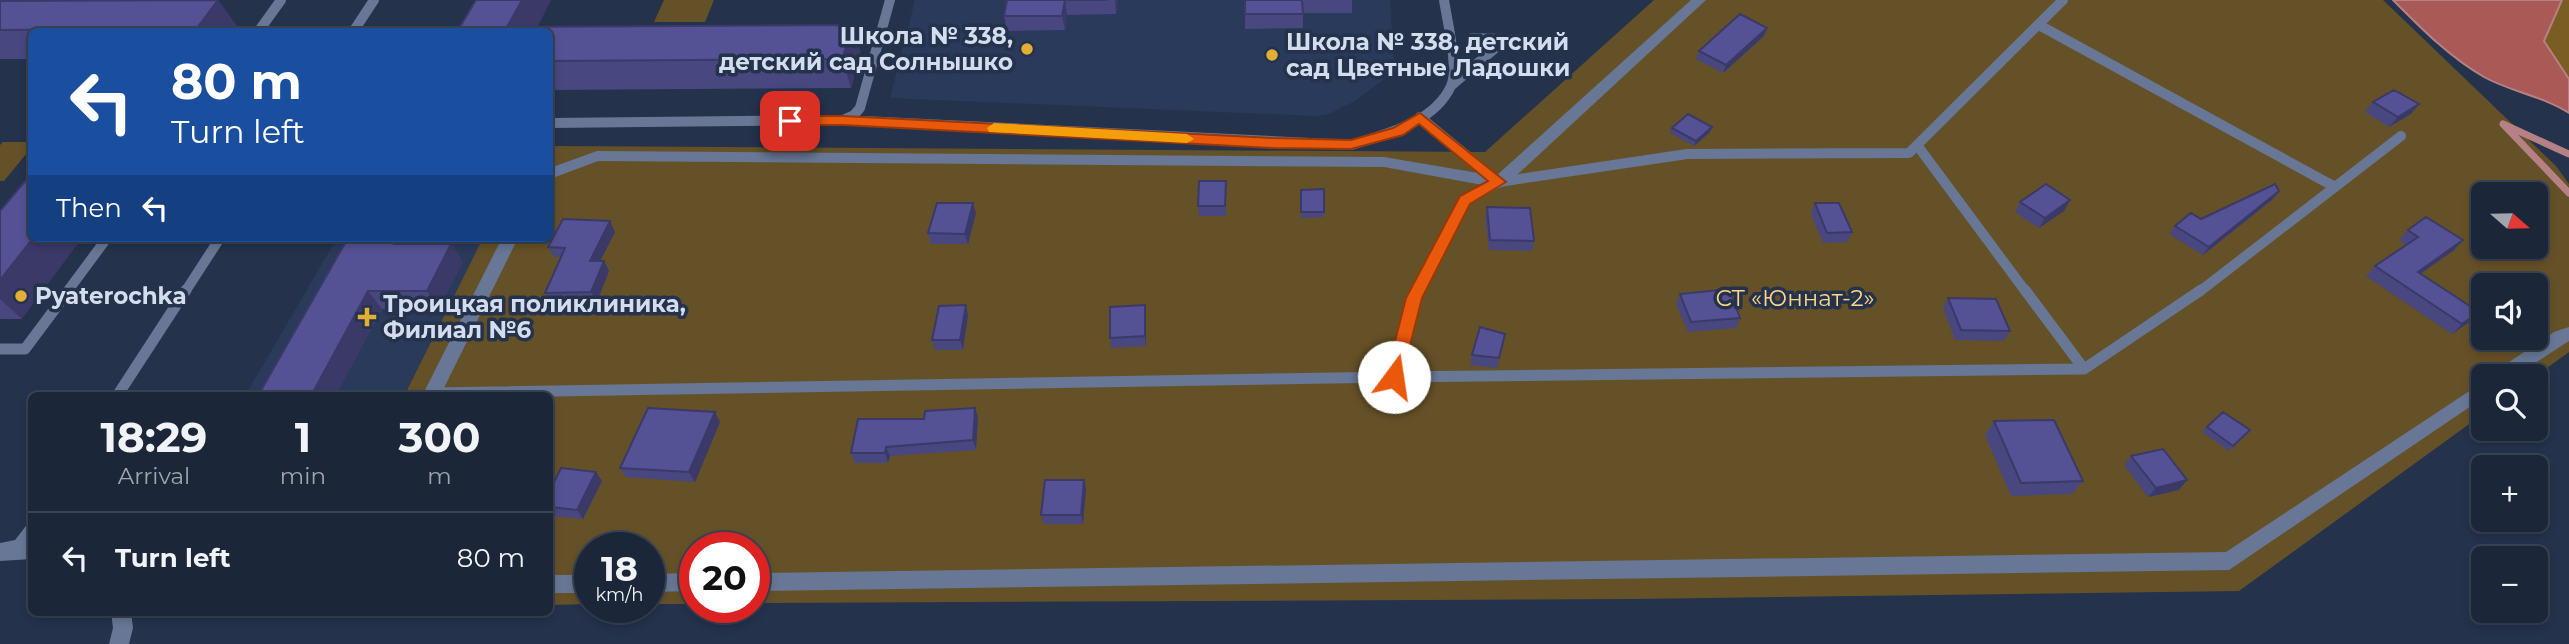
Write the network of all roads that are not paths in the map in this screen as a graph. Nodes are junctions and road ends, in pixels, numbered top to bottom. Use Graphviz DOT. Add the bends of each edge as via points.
graph roads {
  1 [pos="281,0"];
  2 [pos="374,0"];
  3 [pos="890,0"];
  4 [pos="1444,0"];
  5 [pos="1699,0"];
  6 [pos="2063,0"];
  7 [pos="2039,24"];
  8 [pos="261,28"];
  9 [pos="356,28"];
  10 [pos="1472,38"];
  11 [pos="1506,39"];
  12 [pos="1537,40"];
  13 [pos="1452,85"];
  14 [pos="1420,117"];
  15 [pos="843,120"];
  16 [pos="553,123"];
  17 [pos="2401,136"];
  18 [pos="1917,145"];
  19 [pos="553,173"];
  20 [pos="1499,182"];
  21 [pos="2335,187"];
  22 [pos="104,242"];
  23 [pos="217,242"];
  24 [pos="508,242"];
  25 [pos="2569,334"];
  26 [pos="0,349"];
  27 [pos="2520,364"];
  28 [pos="2084,369"];
  29 [pos="1394,377"];
  30 [pos="120,392"];
  31 [pos="433,392"];
  32 [pos="545,392"];
  33 [pos="2471,397"];
  34 [pos="28,533"];
  35 [pos="16,550"];
  36 [pos="770,582"];
  37 [pos="553,584"];
  38 [pos="574,584"];
  39 [pos="122,616"];
  40 [pos="120,644"];
  1 -- 8 [label="lane"];
  2 -- 9 [label="lane"];
  3 -- 15 [label="lane" via="860,108"];
  4 -- 13 [label="lane" via="1453,51"];
  5 -- 20 [label="street"];
  6 -- 7 [label="lane"];
  7 -- 18 [label="lane"];
  7 -- 21 [label="lane"];
  10 -- 11 [label="lane"];
  11 -- 12 [label="lane"];
  11 -- 13 [label="lane"];
  13 -- 14 [label="lane" via="1432,110"];
  14 -- 15 [label="lane" via="1398,131 1351,145"];
  14 -- 20 [label="lane"];
  15 -- 16 [label="lane"];
  17 -- 21 [label="lane"];
  18 -- 20 [label="lane" via="1909,153 1687,154"];
  18 -- 28 [label="lane"];
  19 -- 20 [label="street" via="597,156 1384,162"];
  20 -- 29 [label="lane" via="1465,200 1414,298"];
  21 -- 28 [label="lane" via="2179,307"];
  22 -- 26 [label="lane" via="25,349"];
  23 -- 30 [label="lane"];
  24 -- 31 [label="street"];
  25 -- 27 [label="street"];
  28 -- 29 [label="lane"];
  29 -- 32 [label="lane"];
  33 -- 36 [label="street" via="2229,561"];
  34 -- 35 [label="lane"];
  37 -- 38 [label="street"];
  39 -- 40 [label="street"];
}
